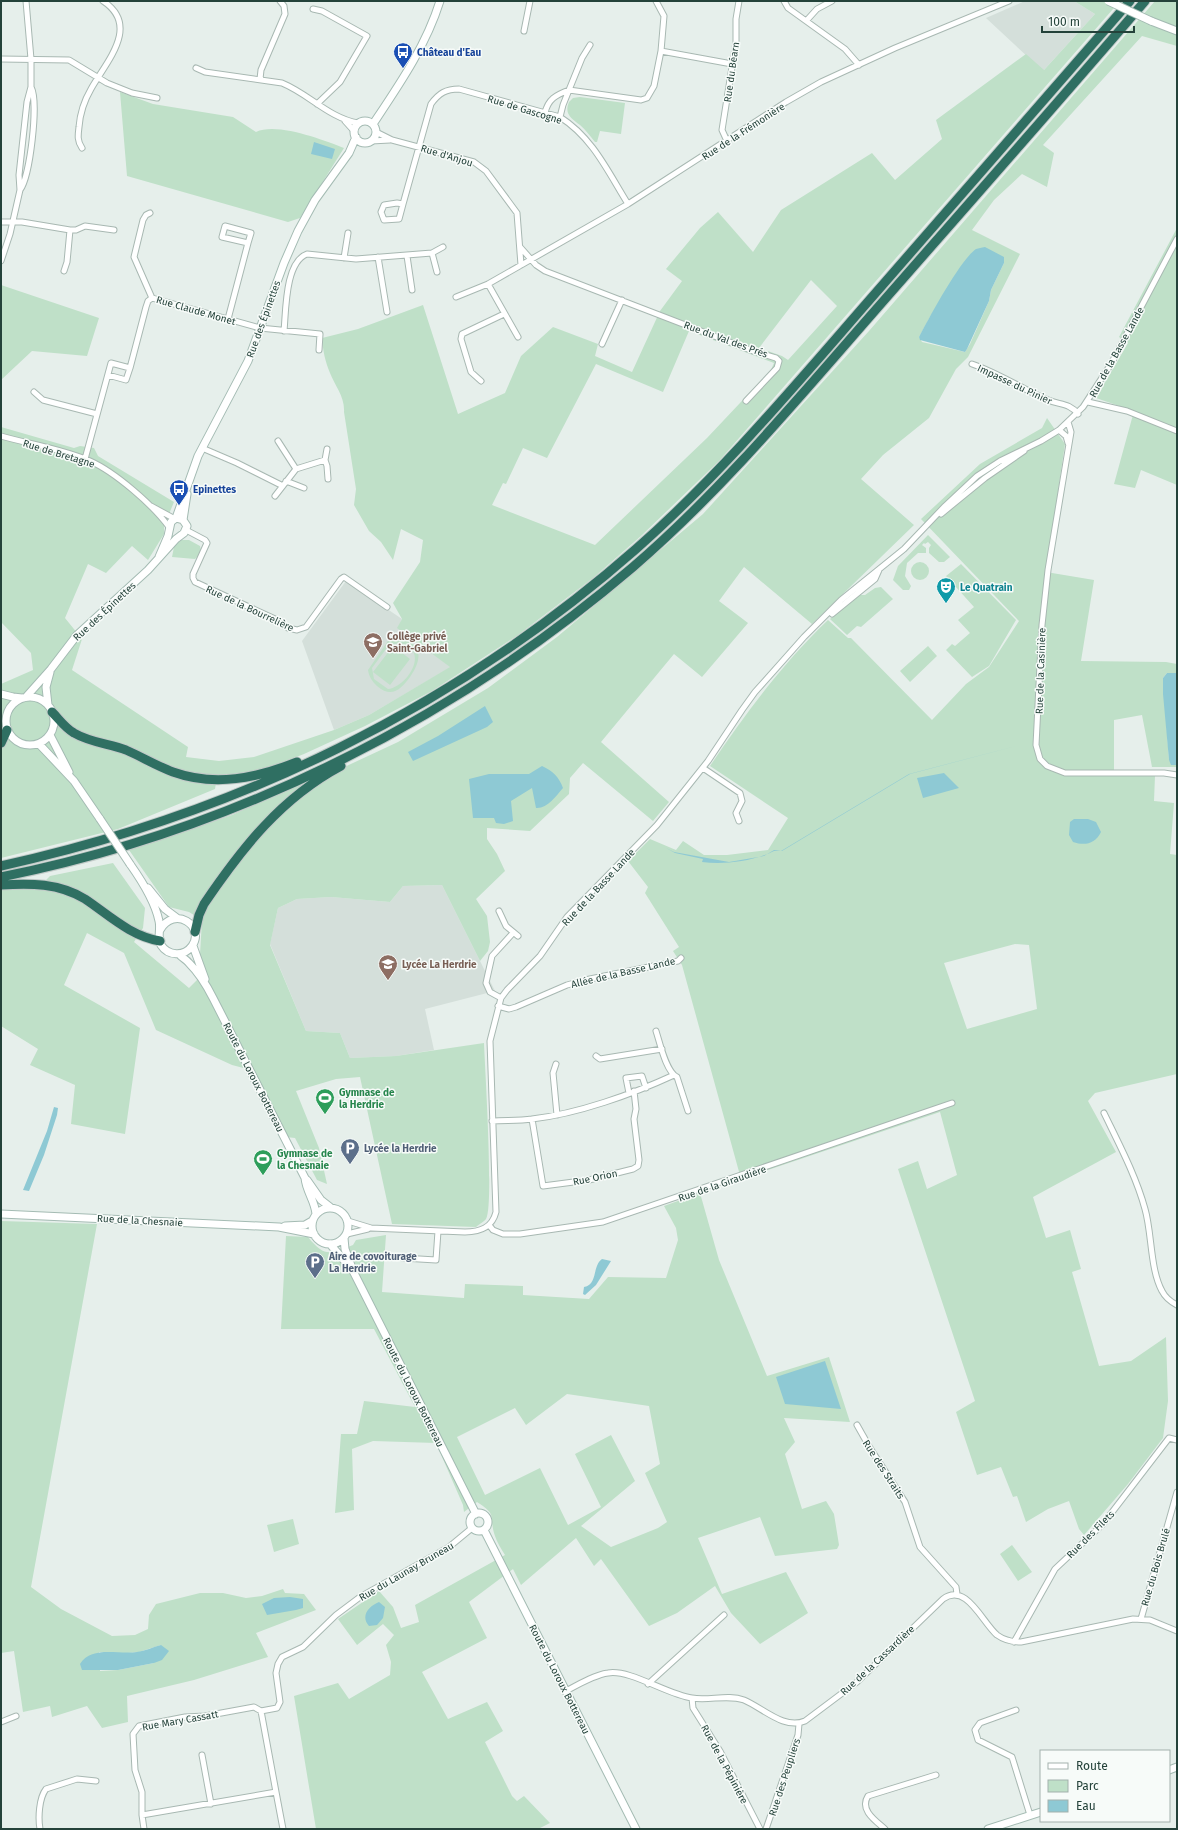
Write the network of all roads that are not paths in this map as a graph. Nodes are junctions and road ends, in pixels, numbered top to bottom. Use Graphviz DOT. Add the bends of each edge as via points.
graph roads {
  1 [pos="26,1"];
  2 [pos="103,1"];
  3 [pos="280,1"];
  4 [pos="440,1"];
  5 [pos="530,1"];
  6 [pos="656,1"];
  7 [pos="739,1"];
  8 [pos="784,1"];
  9 [pos="832,1"];
  10 [pos="1009,1"];
  11 [pos="1107,1"];
  12 [pos="1130,1"];
  13 [pos="1145,1"];
  14 [pos="314,9"];
  15 [pos="807,20"];
  16 [pos="524,31"];
  17 [pos="1177,31"];
  18 [pos="590,45"];
  19 [pos="661,51"];
  20 [pos="1,59"];
  21 [pos="31,59"];
  22 [pos="732,64"];
  23 [pos="859,65"];
  24 [pos="196,68"];
  25 [pos="98,78"];
  26 [pos="260,79"];
  27 [pos="569,90"];
  28 [pos="157,98"];
  29 [pos="317,104"];
  30 [pos="545,113"];
  31 [pos="560,117"];
  32 [pos="344,120"];
  33 [pos="358,124"];
  34 [pos="373,124"];
  35 [pos="376,132"];
  36 [pos="355,134"];
  37 [pos="392,140"];
  38 [pos="372,141"];
  39 [pos="727,141"];
  40 [pos="363,142"];
  41 [pos="420,147"];
  42 [pos="82,148"];
  43 [pos="349,153"];
  44 [pos="403,204"];
  45 [pos="628,204"];
  46 [pos="150,213"];
  47 [pos="1,222"];
  48 [pos="13,222"];
  49 [pos="70,230"];
  50 [pos="114,230"];
  51 [pos="348,233"];
  52 [pos="1177,239"];
  53 [pos="248,243"];
  54 [pos="443,247"];
  55 [pos="520,247"];
  56 [pos="432,254"];
  57 [pos="407,256"];
  58 [pos="378,257"];
  59 [pos="344,258"];
  60 [pos="532,259"];
  61 [pos="1,261"];
  62 [pos="521,265"];
  63 [pos="64,271"];
  64 [pos="437,272"];
  65 [pos="488,284"];
  66 [pos="412,290"];
  67 [pos="456,297"];
  68 [pos="152,298"];
  69 [pos="622,300"];
  70 [pos="387,312"];
  71 [pos="504,314"];
  72 [pos="228,319"];
  73 [pos="260,328"];
  74 [pos="284,331"];
  75 [pos="518,337"];
  76 [pos="602,344"];
  77 [pos="319,350"];
  78 [pos="972,364"];
  79 [pos="130,368"];
  80 [pos="108,375"];
  81 [pos="481,381"];
  82 [pos="34,392"];
  83 [pos="746,401"];
  84 [pos="1088,402"];
  85 [pos="97,414"];
  86 [pos="1078,414"];
  87 [pos="1068,422"];
  88 [pos="1059,430"];
  89 [pos="1177,432"];
  90 [pos="1,436"];
  91 [pos="278,441"];
  92 [pos="1068,443"];
  93 [pos="202,448"];
  94 [pos="327,448"];
  95 [pos="85,459"];
  96 [pos="325,460"];
  97 [pos="296,469"];
  98 [pos="328,479"];
  99 [pos="286,481"];
  100 [pos="283,486"];
  101 [pos="304,488"];
  102 [pos="275,496"];
  103 [pos="151,506"];
  104 [pos="178,519"];
  105 [pos="170,528"];
  106 [pos="186,530"];
  107 [pos="180,535"];
  108 [pos="159,557"];
  109 [pos="387,607"];
  110 [pos="52,669"];
  111 [pos="1,694"];
  112 [pos="24,698"];
  113 [pos="1,708"];
  114 [pos="50,709"];
  115 [pos="5,719"];
  116 [pos="7,730"];
  117 [pos="50,735"];
  118 [pos="1,743"];
  119 [pos="39,744"];
  120 [pos="374,744"];
  121 [pos="322,757"];
  122 [pos="703,768"];
  123 [pos="1177,775"];
  124 [pos="74,781"];
  125 [pos="739,821"];
  126 [pos="1,866"];
  127 [pos="138,876"];
  128 [pos="1,877"];
  129 [pos="1,885"];
  130 [pos="499,912"];
  131 [pos="177,918"];
  132 [pos="160,930"];
  133 [pos="195,932"];
  134 [pos="160,941"];
  135 [pos="193,946"];
  136 [pos="179,954"];
  137 [pos="681,958"];
  138 [pos="204,982"];
  139 [pos="501,998"];
  140 [pos="498,1006"];
  141 [pos="656,1031"];
  142 [pos="662,1049"];
  143 [pos="596,1056"];
  144 [pos="556,1064"];
  145 [pos="674,1076"];
  146 [pos="646,1088"];
  147 [pos="631,1092"];
  148 [pos="952,1103"];
  149 [pos="688,1111"];
  150 [pos="1104,1113"];
  151 [pos="557,1115"];
  152 [pos="532,1119"];
  153 [pos="492,1121"];
  154 [pos="305,1178"];
  155 [pos="330,1207"];
  156 [pos="1,1214"];
  157 [pos="316,1214"];
  158 [pos="312,1221"];
  159 [pos="348,1221"];
  160 [pos="489,1226"];
  161 [pos="279,1227"];
  162 [pos="371,1228"];
  163 [pos="438,1231"];
  164 [pos="314,1234"];
  165 [pos="345,1236"];
  166 [pos="330,1244"];
  167 [pos="403,1258"];
  168 [pos="353,1271"];
  169 [pos="1177,1305"];
  170 [pos="857,1425"];
  171 [pos="1177,1440"];
  172 [pos="1177,1492"];
  173 [pos="476,1514"];
  174 [pos="472,1528"];
  175 [pos="484,1530"];
  176 [pos="957,1594"];
  177 [pos="724,1615"];
  178 [pos="1141,1619"];
  179 [pos="1177,1631"];
  180 [pos="1014,1642"];
  181 [pos="282,1657"];
  182 [pos="648,1684"];
  183 [pos="566,1690"];
  184 [pos="692,1698"];
  185 [pos="1016,1710"];
  186 [pos="261,1711"];
  187 [pos="16,1716"];
  188 [pos="1,1722"];
  189 [pos="799,1724"];
  190 [pos="202,1755"];
  191 [pos="936,1774"];
  192 [pos="96,1781"];
  193 [pos="276,1792"];
  194 [pos="210,1804"];
  195 [pos="1040,1812"];
  196 [pos="142,1815"];
  197 [pos="1030,1815"];
  198 [pos="40,1829"];
  199 [pos="144,1829"];
  200 [pos="283,1829"];
  201 [pos="636,1829"];
  202 [pos="760,1829"];
  203 [pos="766,1829"];
  204 [pos="885,1829"];
  205 [pos="988,1829"];
  1 -- 21 [label="street"];
  2 -- 25 [label="street" via="118,17 121,32 118,44"];
  3 -- 26 [label="street" via="285,10 284,18 261,70"];
  4 -- 34 [label="main road" via="423,44"];
  5 -- 16 [label="street"];
  6 -- 19 [label="street" via="664,16"];
  7 -- 22 [label="street, Rue du Béarn"];
  8 -- 15 [label="street" via="788,8"];
  9 -- 15 [label="street" via="817,9"];
  10 -- 23 [label="street, Rue de la Frémonière"];
  11 -- 17 [label="main road, bridge"];
  12 -- 121 [label="highway" via="772,411 671,518 594,584 499,655 419,705"];
  13 -- 120 [label="highway" via="777,422 677,527 596,597 531,646 443,704"];
  14 -- 29 [label="street" via="367,36 340,82"];
  15 -- 23 [label="street" via="845,49"];
  18 -- 27 [label="street"];
  19 -- 22 [label="street"];
  19 -- 27 [label="street" via="654,86 647,98 641,100"];
  20 -- 21 [label="street"];
  21 -- 25 [label="street" via="70,60"];
  21 -- 48 [label="street" via="31,87 19,175 20,190"];
  22 -- 39 [label="street, Rue du Béarn" via="722,130"];
  23 -- 39 [label="street, Rue de la Frémonière" via="821,82 786,102"];
  24 -- 26 [label="street" via="205,72"];
  25 -- 28 [label="street" via="124,90"];
  25 -- 42 [label="street" via="82,107 78,137"];
  26 -- 29 [label="street" via="291,86"];
  27 -- 30 [label="street" via="552,98"];
  27 -- 31 [label="street"];
  29 -- 32 [label="street"];
  30 -- 31 [label="street, Rue de Gascogne"];
  30 -- 41 [label="street, Rue de Gascogne" via="459,89 449,89 438,95 431,104"];
  31 -- 45 [label="street, Rue de Gascogne" via="586,138"];
  32 -- 33 [label="street"];
  32 -- 36 [label="street"];
  33 -- 34 [label="main road" via="366,121"];
  33 -- 36 [label="main road"];
  34 -- 35 [label="main road"];
  35 -- 37 [label="street, Rue d'Anjou"];
  35 -- 38 [label="main road"];
  36 -- 40 [label="main road"];
  36 -- 43 [label="main road, Rue des Épinettes"];
  37 -- 38 [label="street, Rue d'Anjou"];
  37 -- 41 [label="street, Rue d'Anjou"];
  38 -- 40 [label="main road"];
  39 -- 45 [label="street, Rue de la Frémonière"];
  40 -- 43 [label="main road, Rue des Épinettes"];
  41 -- 44 [label="street"];
  41 -- 55 [label="street, Rue d'Anjou" via="474,162 486,170 517,213"];
  43 -- 73 [label="main road, Rue des Épinettes" via="315,200 298,231"];
  44 -- 44 [label="street" via="384,205 381,212 384,220 398,219"];
  45 -- 60 [label="street, Rue de la Frémonière"];
  46 -- 68 [label="street, Rue Claude Monet" via="143,220 134,257"];
  47 -- 48 [label="street"];
  48 -- 49 [label="street"];
  48 -- 61 [label="street"];
  49 -- 50 [label="street" via="85,226"];
  49 -- 63 [label="street"];
  51 -- 59 [label="street"];
  52 -- 84 [label="street, Rue de la Basse Lande"];
  53 -- 53 [label="street" via="222,237 225,226 251,233"];
  53 -- 72 [label="street"];
  54 -- 56 [label="street"];
  55 -- 60 [label="street"];
  55 -- 62 [label="street, Rue d'Anjou"];
  56 -- 57 [label="street"];
  56 -- 64 [label="street"];
  57 -- 58 [label="street"];
  57 -- 66 [label="street"];
  58 -- 59 [label="street"];
  58 -- 70 [label="street"];
  59 -- 74 [label="street" via="307,254 301,256 287,289"];
  60 -- 62 [label="street, Rue de la Frémonière"];
  60 -- 69 [label="street, Rue du Val des Prés" via="540,268"];
  62 -- 65 [label="street, Rue de la Frémonière"];
  65 -- 67 [label="street, Rue de la Frémonière"];
  65 -- 71 [label="street"];
  68 -- 72 [label="street, Rue Claude Monet"];
  68 -- 79 [label="street" via="146,307"];
  69 -- 76 [label="street"];
  69 -- 83 [label="street, Rue du Val des Prés" via="776,358 779,361 777,368"];
  71 -- 75 [label="street"];
  71 -- 81 [label="street" via="462,334 461,339 471,372"];
  72 -- 73 [label="street, Rue Claude Monet"];
  73 -- 74 [label="street, Rue Claude Monet"];
  73 -- 93 [label="main road, Rue des Épinettes" via="240,379"];
  74 -- 77 [label="street, Rue Claude Monet" via="320,334"];
  78 -- 86 [label="street, Impasse du Pinier" via="999,374 1048,400 1071,407"];
  79 -- 80 [label="street" via="126,380"];
  79 -- 80 [label="street" via="111,363"];
  80 -- 85 [label="street"];
  82 -- 85 [label="street" via="43,400"];
  84 -- 86 [label="street, Rue de la Basse Lande"];
  84 -- 89 [label="street" via="1120,409"];
  85 -- 95 [label="street"];
  86 -- 87 [label="street, Rue de la Basse Lande"];
  87 -- 88 [label="street, Rue de la Basse Lande"];
  87 -- 92 [label="street, Rue de la Casinière" via="1071,430"];
  88 -- 92 [label="street" via="1066,436"];
  88 -- 122 [label="street, Rue de la Basse Lande" via="977,476 880,569 875,580 826,616 755,692"];
  90 -- 95 [label="street, Rue de Bretagne"];
  91 -- 97 [label="street"];
  92 -- 123 [label="street, Rue de la Casinière" via="1042,625 1036,745 1040,759 1047,766 1066,773"];
  93 -- 100 [label="street"];
  93 -- 104 [label="main road, Rue des Épinettes" via="194,464"];
  94 -- 96 [label="street"];
  95 -- 103 [label="street, Rue de Bretagne" via="106,470"];
  96 -- 97 [label="street"];
  96 -- 98 [label="street" via="328,466"];
  97 -- 99 [label="street"];
  99 -- 100 [label="street"];
  99 -- 101 [label="street"];
  100 -- 102 [label="street"];
  103 -- 104 [label="street, Rue de Bretagne"];
  103 -- 105 [label="street, Rue de Bretagne"];
  104 -- 105 [label="main road" via="171,522"];
  104 -- 106 [label="main road" via="186,523"];
  105 -- 107 [label="main road" via="174,534"];
  105 -- 108 [label="main road, Rue des Épinettes"];
  106 -- 107 [label="main road"];
  106 -- 109 [label="street, Rue de la Bourrelière" via="207,543 193,574 195,582 275,619 288,628 297,630 306,627 344,577"];
  107 -- 108 [label="main road, Rue des Épinettes"];
  108 -- 110 [label="main road, Rue des Épinettes" via="140,578 76,635"];
  110 -- 112 [label="main road, Rue des Épinettes"];
  110 -- 114 [label="main road, Rue des Épinettes" via="46,687"];
  111 -- 112 [label="main road"];
  112 -- 114 [label="main road" via="39,699"];
  112 -- 115 [label="main road" via="10,706"];
  113 -- 115 [label="main road"];
  114 -- 117 [label="main road" via="54,725"];
  114 -- 121 [label="highway" via="74,733 128,751 174,772 199,778 246,778 277,770 312,756"];
  115 -- 116 [label="main road"];
  116 -- 118 [label="highway"];
  116 -- 119 [label="main road" via="19,744"];
  117 -- 119 [label="main road"];
  117 -- 124 [label="main road"];
  119 -- 124 [label="main road"];
  120 -- 128 [label="highway" via="276,790 191,824 88,856"];
  120 -- 133 [label="highway" via="368,752 307,786 270,819 206,901"];
  121 -- 126 [label="highway" via="244,792 156,824"];
  122 -- 125 [label="street" via="740,793 742,801 736,813"];
  122 -- 139 [label="street, Rue de la Basse Lande" via="657,825 567,917 540,956"];
  124 -- 127 [label="main road, bridge"];
  127 -- 131 [label="main road" via="165,909"];
  127 -- 132 [label="main road" via="155,908"];
  129 -- 134 [label="highway" via="35,884 61,888 84,898 125,928 149,940"];
  130 -- 139 [label="street" via="506,926 516,934 492,956 486,983 490,992"];
  131 -- 132 [label="main road" via="167,921"];
  131 -- 133 [label="main road" via="188,922"];
  132 -- 134 [label="main road"];
  133 -- 135 [label="main road"];
  134 -- 136 [label="main road" via="165,950"];
  135 -- 136 [label="main road"];
  135 -- 138 [label="main road" via="205,978"];
  136 -- 138 [label="main road" via="189,962"];
  137 -- 140 [label="street, Allée de la Basse Lande" via="678,961 573,983 509,1009"];
  138 -- 154 [label="main road, Route du Loroux Bottereau"];
  139 -- 140 [label="street, Rue de la Basse Lande"];
  140 -- 153 [label="street, Rue de la Basse Lande" via="490,1041"];
  141 -- 142 [label="street"];
  142 -- 143 [label="street" via="600,1059"];
  142 -- 145 [label="street"];
  144 -- 151 [label="street" via="553,1073"];
  145 -- 146 [label="street"];
  145 -- 149 [label="street" via="677,1077"];
  146 -- 147 [label="street"];
  146 -- 147 [label="street" via="642,1076 626,1078"];
  147 -- 151 [label="street"];
  147 -- 152 [label="street, Rue Orion" via="636,1109 634,1119 639,1160 638,1166 633,1169 589,1180 543,1186"];
  148 -- 160 [label="street, Rue de la Giraudière" via="603,1222 503,1234"];
  150 -- 169 [label="street" via="1132,1171 1145,1209 1161,1290"];
  151 -- 152 [label="street"];
  152 -- 153 [label="street"];
  153 -- 160 [label="street, Rue de la Basse Lande" via="496,1212"];
  154 -- 155 [label="main road, Route du Loroux Bottereau" via="321,1200"];
  154 -- 157 [label="main road, Route du Loroux Bottereau"];
  155 -- 157 [label="main road"];
  155 -- 159 [label="main road" via="343,1213"];
  156 -- 161 [label="main road, Rue de la Chesnaie"];
  157 -- 158 [label="main road"];
  158 -- 161 [label="main road" via="305,1225"];
  158 -- 164 [label="main road"];
  159 -- 162 [label="street"];
  159 -- 165 [label="main road"];
  160 -- 163 [label="street" via="476,1232"];
  161 -- 164 [label="main road"];
  162 -- 163 [label="street"];
  162 -- 165 [label="street"];
  163 -- 167 [label="street" via="436,1260"];
  164 -- 166 [label="main road" via="320,1242"];
  165 -- 166 [label="main road" via="335,1244"];
  165 -- 168 [label="main road, Route du Loroux Bottereau" via="345,1249"];
  166 -- 168 [label="main road, Route du Loroux Bottereau"];
  168 -- 173 [label="main road, Route du Loroux Bottereau"];
  170 -- 176 [label="street, Rue des Straits" via="905,1502 920,1547 956,1587"];
  171 -- 180 [label="street, Rue des Filets" via="1169,1438 1103,1524 1055,1569"];
  172 -- 178 [label="street, Rue du Bois Brulé"];
  173 -- 174 [label="main road" via="470,1520"];
  173 -- 175 [label="main road" via="484,1514 488,1519 488,1525"];
  174 -- 175 [label="main road"];
  174 -- 181 [label="street, Rue du Launay Bruneau" via="448,1547 360,1597 303,1647"];
  175 -- 183 [label="main road, Route du Loroux Bottereau"];
  176 -- 180 [label="street" via="964,1597 996,1634"];
  176 -- 189 [label="street, Rue de la Cassardière" via="943,1599 857,1682"];
  177 -- 182 [label="street"];
  178 -- 179 [label="street"];
  178 -- 180 [label="street"];
  181 -- 186 [label="street, Rue Mary Cassatt" via="276,1673 280,1705"];
  182 -- 183 [label="street" via="628,1675 609,1672"];
  182 -- 184 [label="street"];
  183 -- 201 [label="main road, Route du Loroux Bottereau"];
  184 -- 189 [label="street" via="732,1697 787,1722"];
  184 -- 202 [label="street, Rue de la Pépinière" via="693,1708 720,1751"];
  185 -- 197 [label="street" via="980,1724 975,1730 978,1740 1012,1757"];
  186 -- 193 [label="street"];
  186 -- 196 [label="street, Rue Mary Cassatt" via="254,1707 139,1726 134,1734 134,1770 142,1792"];
  187 -- 188 [label="street"];
  189 -- 203 [label="street, Rue des Peupliers" via="798,1735"];
  190 -- 194 [label="street"];
  191 -- 204 [label="street" via="868,1796 865,1804 869,1815"];
  192 -- 198 [label="street" via="77,1779 46,1789 39,1811"];
  193 -- 194 [label="street"];
  193 -- 200 [label="street"];
  194 -- 196 [label="street"];
  195 -- 197 [label="main road"];
  196 -- 199 [label="street, Rue Mary Cassatt"];
  197 -- 205 [label="main road"];
}
